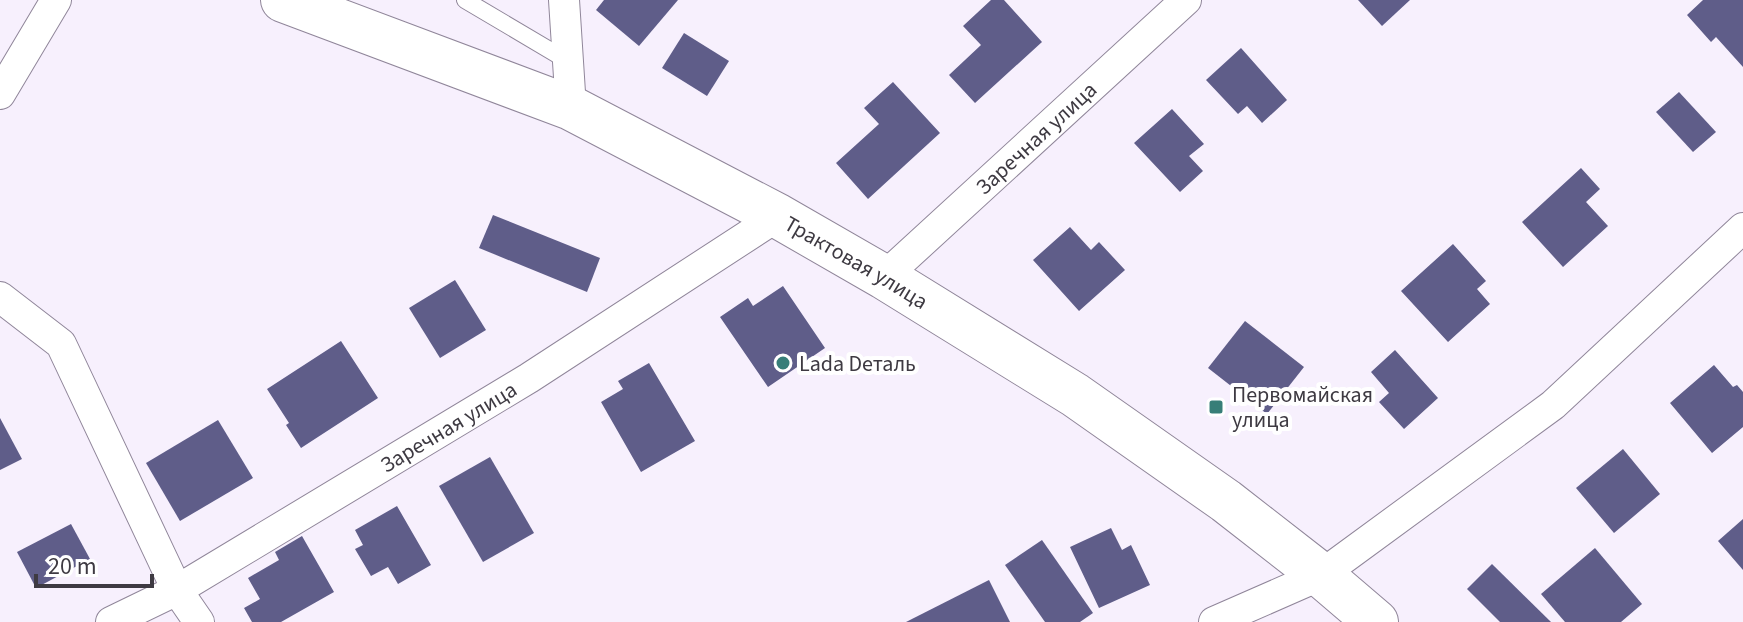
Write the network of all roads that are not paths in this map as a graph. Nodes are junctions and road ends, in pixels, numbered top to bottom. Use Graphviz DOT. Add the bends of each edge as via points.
graph roads {
  1 [pos="56,0"];
  2 [pos="283,0"];
  3 [pos="465,0"];
  4 [pos="564,0"];
  5 [pos="1186,0"];
  6 [pos="568,61"];
  7 [pos="0,94"];
  8 [pos="571,108"];
  9 [pos="778,216"];
  10 [pos="1743,228"];
  11 [pos="884,277"];
  12 [pos="0,297"];
  13 [pos="1321,575"];
  14 [pos="177,590"];
  15 [pos="111,622"];
  16 [pos="199,622"];
  17 [pos="1214,622"];
  18 [pos="1376,622"];
  1 -- 7 [label="street"];
  2 -- 8 [label="main road, Трактовая улица"];
  3 -- 6 [label="lane"];
  4 -- 6 [label="street"];
  5 -- 11 [label="street, Заречная улица"];
  6 -- 8 [label="street"];
  8 -- 9 [label="main road, Трактовая улица"];
  9 -- 11 [label="main road, Трактовая улица"];
  9 -- 14 [label="street, Заречная улица" via="529,378"];
  10 -- 13 [label="street" via="1553,405"];
  11 -- 13 [label="main road, Трактовая улица" via="1075,395"];
  12 -- 14 [label="street" via="61,344"];
  13 -- 17 [label="street"];
  13 -- 18 [label="main road, Трактовая улица"];
  14 -- 15 [label="street, Заречная улица"];
  14 -- 16 [label="street"];
}
